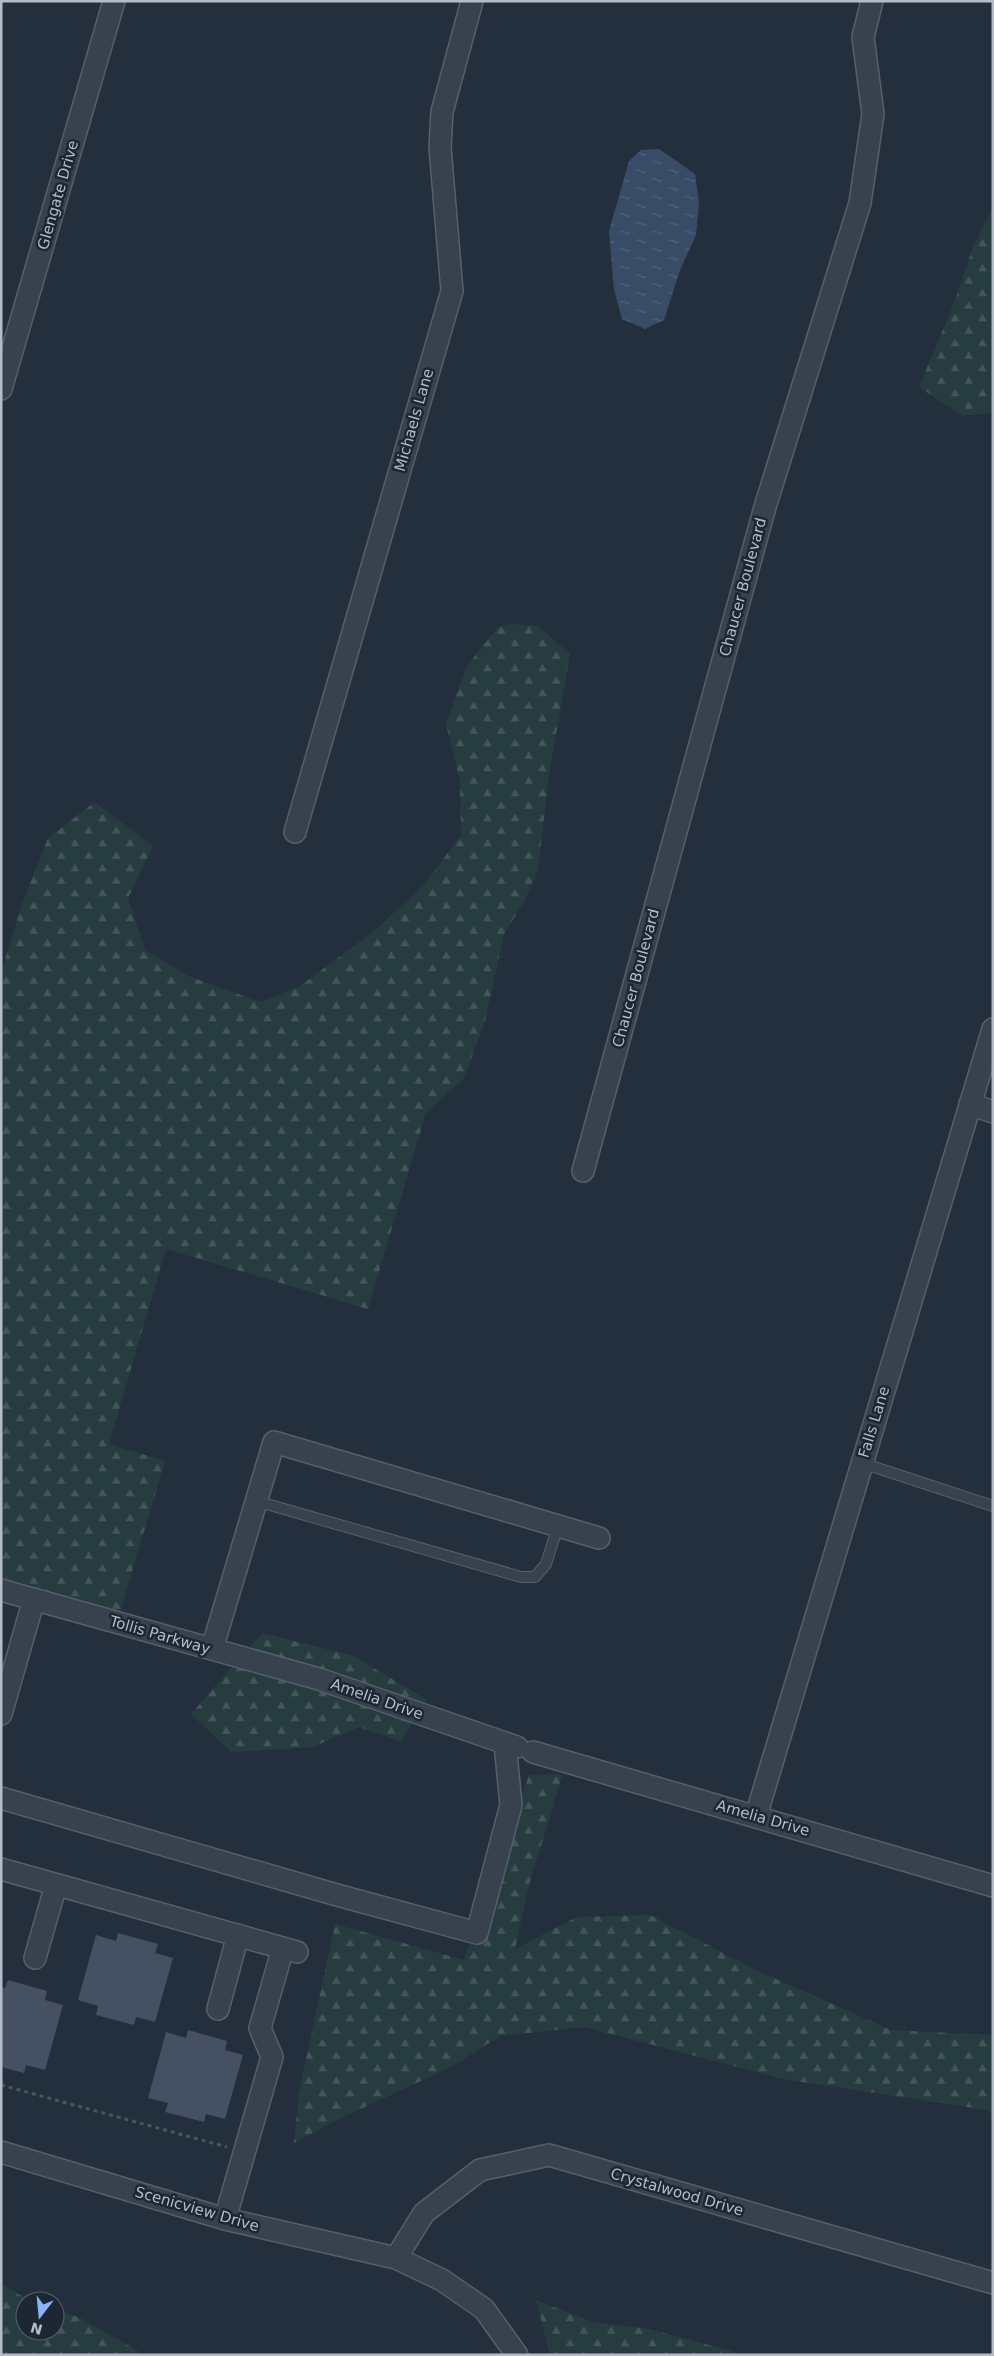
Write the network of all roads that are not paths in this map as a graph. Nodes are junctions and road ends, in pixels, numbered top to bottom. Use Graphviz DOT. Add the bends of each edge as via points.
graph roads {
  1 [pos="114,1"];
  2 [pos="472,1"];
  3 [pos="872,1"];
  4 [pos="1,389"];
  5 [pos="295,832"];
  6 [pos="993,1029"];
  7 [pos="970,1104"];
  8 [pos="993,1112"];
  9 [pos="583,1171"];
  10 [pos="862,1463"];
  11 [pos="256,1501"];
  12 [pos="993,1506"];
  13 [pos="558,1526"];
  14 [pos="599,1538"];
  15 [pos="1,1590"];
  16 [pos="34,1600"];
  17 [pos="212,1649"];
  18 [pos="319,1679"];
  19 [pos="1,1714"];
  20 [pos="519,1748"];
  21 [pos="1,1798"];
  22 [pos="756,1816"];
  23 [pos="1,1869"];
  24 [pos="56,1885"];
  25 [pos="993,1886"];
  26 [pos="238,1935"];
  27 [pos="35,1958"];
  28 [pos="218,2009"];
  29 [pos="1,2152"];
  30 [pos="225,2219"];
  31 [pos="396,2258"];
  32 [pos="993,2283"];
  33 [pos="517,2355"];
  1 -- 4 [label="street, Glengate Drive"];
  2 -- 5 [label="street, Michaels Lane" via="442,112 440,147 452,291"];
  3 -- 9 [label="street, Chaucer Boulevard" via="863,37 873,114 860,202 763,516"];
  6 -- 7 [label="street, Falls Lane"];
  7 -- 8 [label="street"];
  7 -- 10 [label="street, Falls Lane"];
  10 -- 12 [label="lane"];
  10 -- 22 [label="street, Falls Lane"];
  11 -- 13 [label="lane" via="521,1577 535,1577 546,1564"];
  11 -- 13 [label="street" via="274,1442"];
  11 -- 17 [label="street"];
  13 -- 14 [label="street"];
  15 -- 16 [label="street, Tollis Parkway"];
  16 -- 17 [label="street, Tollis Parkway"];
  16 -- 19 [label="street"];
  17 -- 18 [label="street, Tollis Parkway"];
  18 -- 20 [label="street, Amelia Drive"];
  20 -- 21 [label="street" via="511,1805 477,1933"];
  20 -- 22 [label="street, Amelia Drive"];
  22 -- 25 [label="street, Amelia Drive"];
  23 -- 24 [label="street"];
  24 -- 26 [label="street"];
  24 -- 27 [label="street"];
  26 -- 28 [label="street"];
  26 -- 30 [label="street" via="290,1950 260,2028 272,2057"];
  29 -- 30 [label="street, Scenicview Drive"];
  30 -- 31 [label="street, Scenicview Drive"];
  31 -- 32 [label="street, Crystalwood Drive" via="424,2213 480,2170 549,2155"];
  31 -- 33 [label="street, Scenicview Drive" via="442,2280 484,2310"];
}
